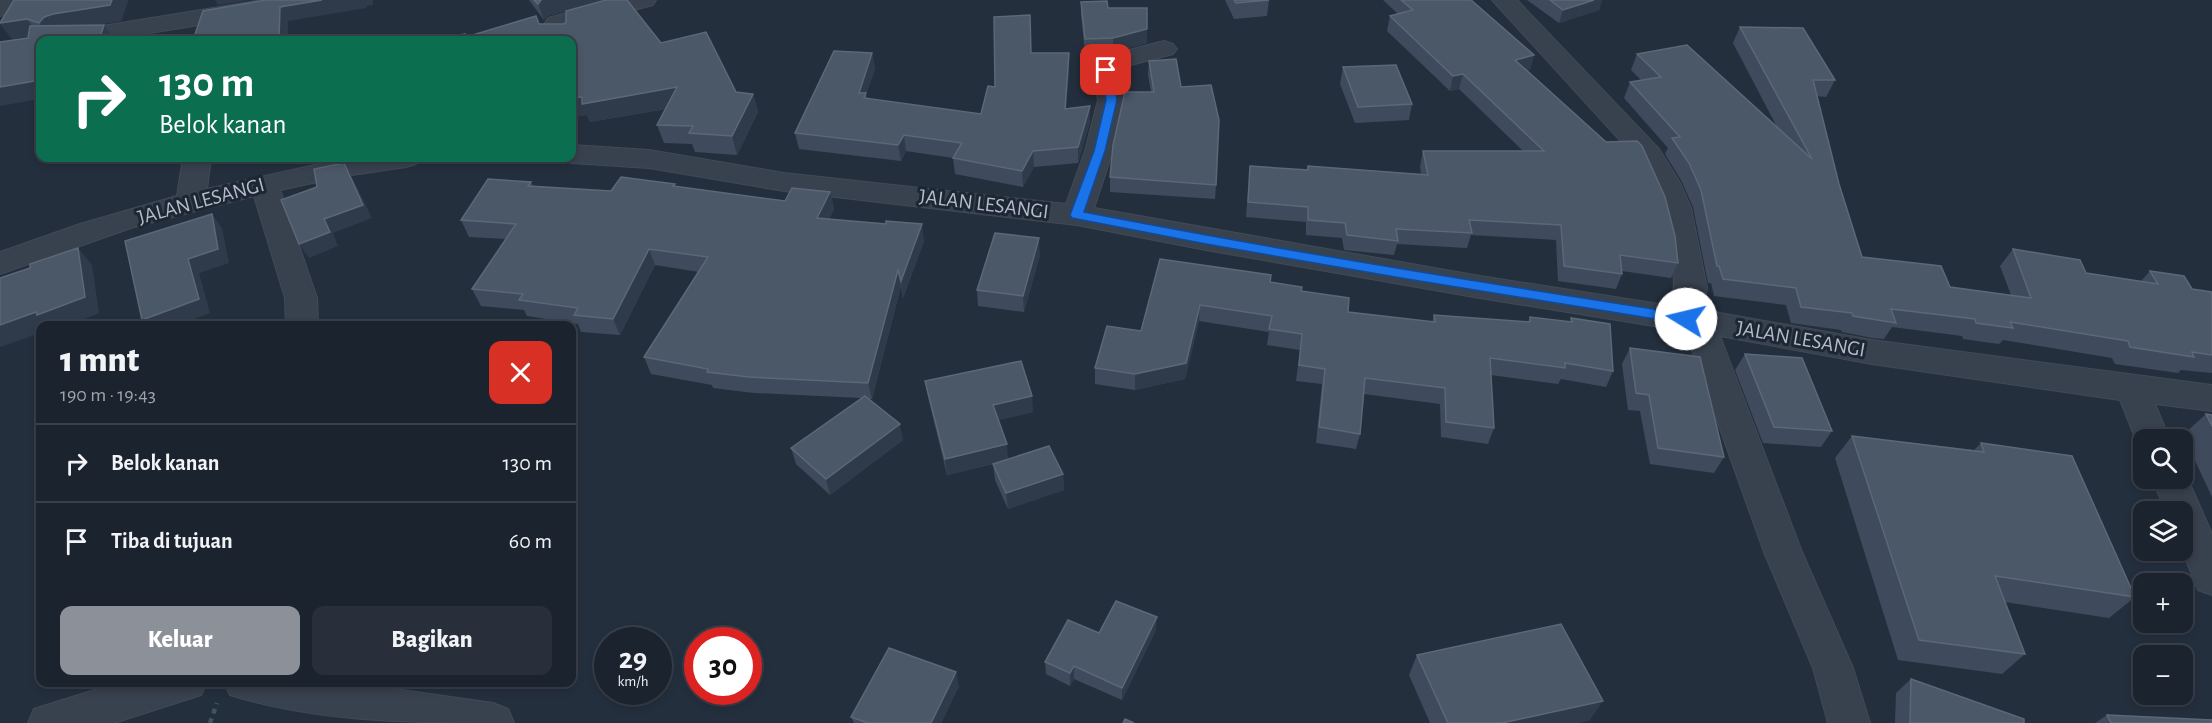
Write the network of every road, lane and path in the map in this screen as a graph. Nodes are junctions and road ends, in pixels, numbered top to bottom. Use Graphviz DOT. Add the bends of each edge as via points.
graph roads {
  1 [pos="3,0"];
  2 [pos="308,0"];
  3 [pos="644,0"];
  4 [pos="1504,0"];
  5 [pos="0,9"];
  6 [pos="219,16"];
  7 [pos="92,36"];
  8 [pos="216,36"];
  9 [pos="559,36"];
  10 [pos="1164,49"];
  11 [pos="576,154"];
  12 [pos="196,162"];
  13 [pos="376,162"];
  14 [pos="264,184"];
  15 [pos="191,201"];
  16 [pos="1077,215"];
  17 [pos="0,263"];
  18 [pos="1692,320"];
  19 [pos="302,321"];
  20 [pos="2132,389"];
  21 [pos="2212,398"];
  22 [pos="2148,429"];
  23 [pos="2175,489"];
  24 [pos="2212,578"];
  25 [pos="170,687"];
  26 [pos="259,687"];
  27 [pos="49,723"];
  28 [pos="493,723"];
  29 [pos="1849,723"];
  1 -- 5 [label="street"];
  2 -- 6 [label="street"];
  3 -- 9 [label="street" via="557,22"];
  4 -- 18 [label="street" via="1648,155 1665,181 1676,208 1691,288"];
  6 -- 7 [label="street"];
  6 -- 8 [label="street"];
  10 -- 16 [label="street" via="1118,60 1106,70 1111,100"];
  11 -- 16 [label="street, JALAN LESANGI" via="649,159 784,182"];
  12 -- 15 [label="street"];
  13 -- 14 [label="street, JALAN LESANGI"];
  14 -- 15 [label="street, JALAN LESANGI"];
  14 -- 19 [label="street" via="301,298"];
  15 -- 17 [label="street, JALAN LESANGI"];
  16 -- 18 [label="street, JALAN LESANGI" via="1451,282"];
  18 -- 20 [label="street, JALAN LESANGI" via="1872,352"];
  18 -- 29 [label="street" via="1833,668"];
  20 -- 21 [label="street, JALAN LESANGI"];
  20 -- 22 [label="street"];
  23 -- 24 [label="street"];
  25 -- 27 [label="street"];
  26 -- 28 [label="street"];
}
